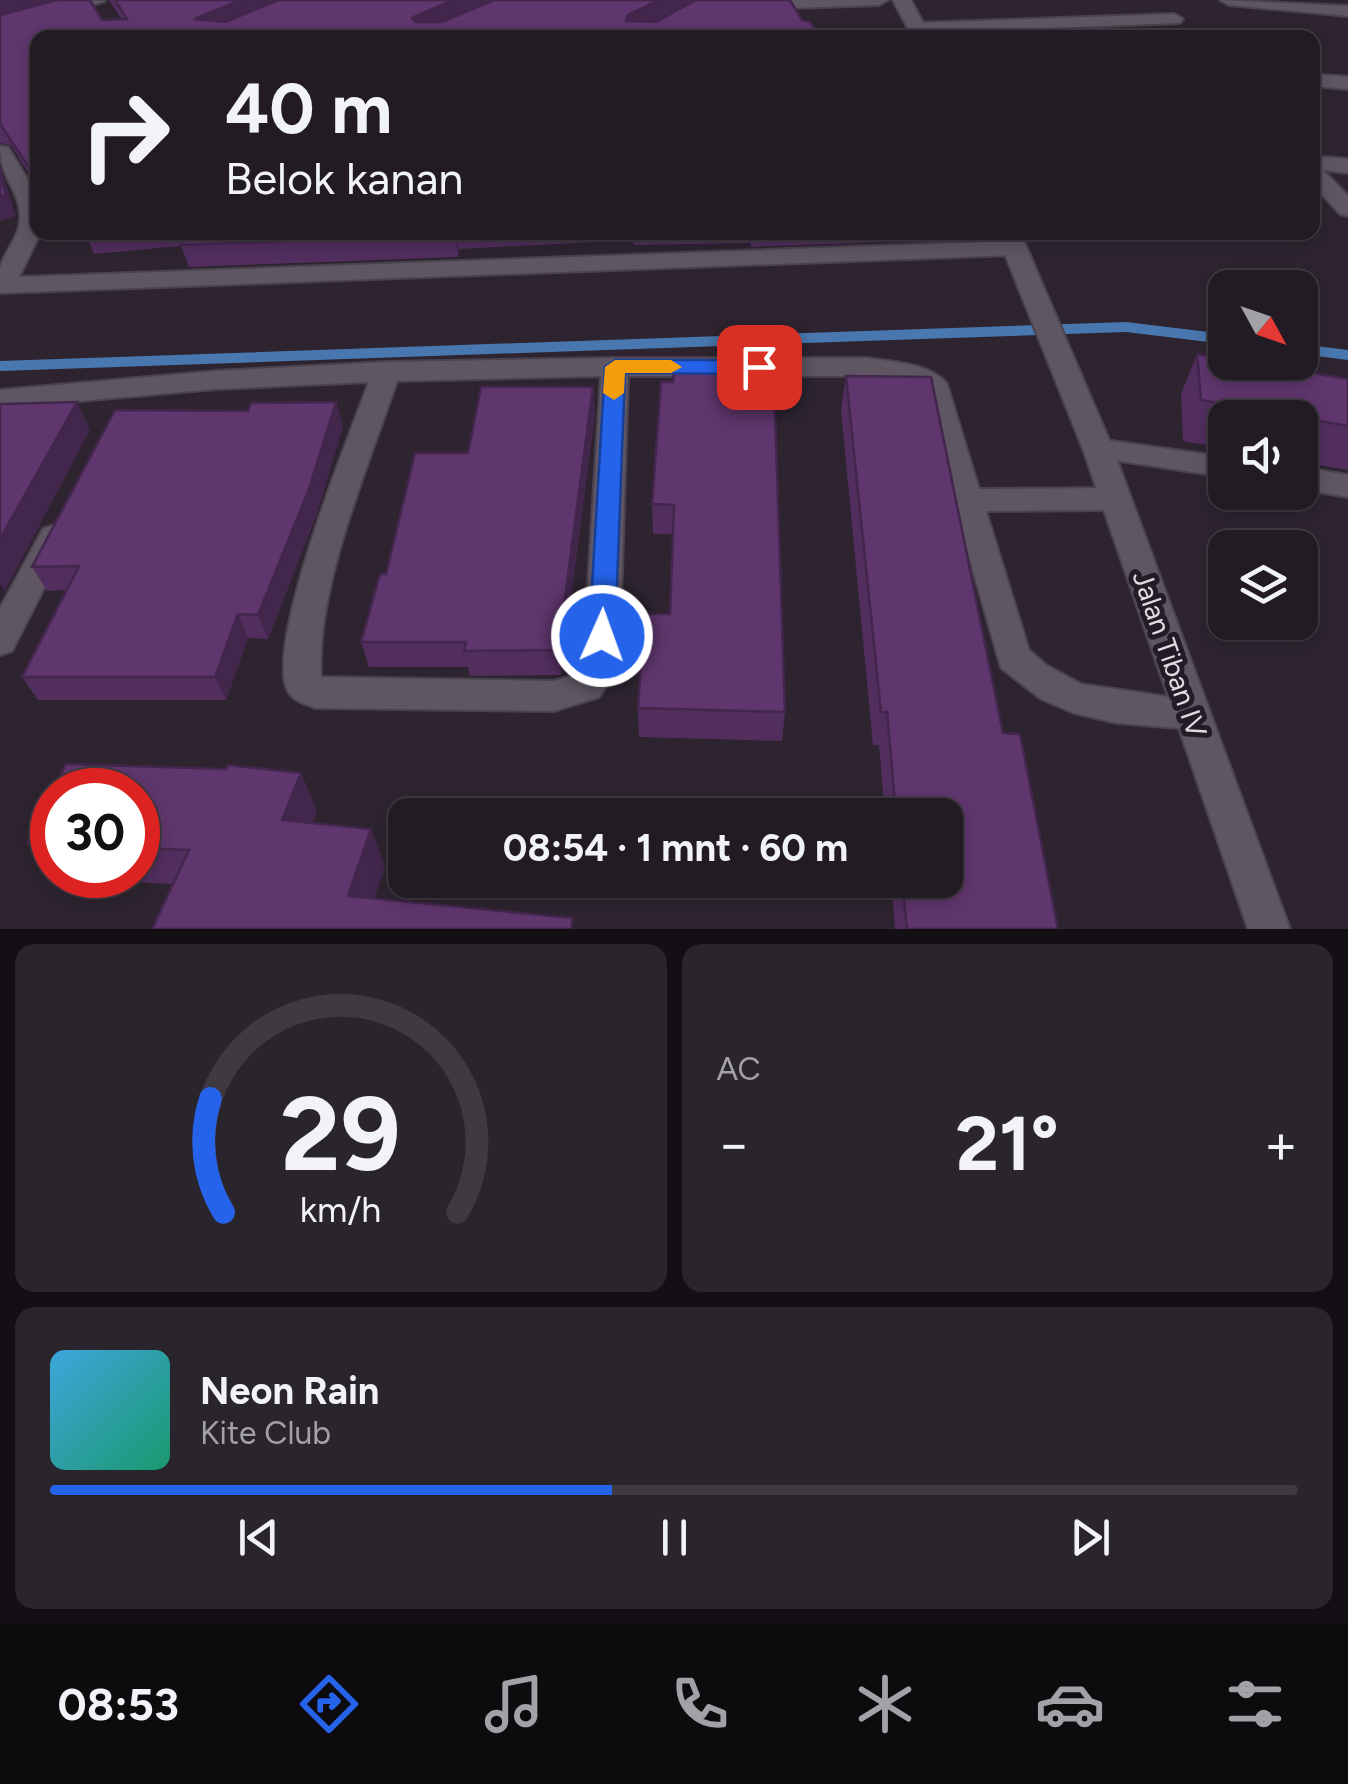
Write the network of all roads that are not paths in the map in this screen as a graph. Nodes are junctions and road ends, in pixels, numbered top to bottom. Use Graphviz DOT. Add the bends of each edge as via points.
graph roads {
  1 [pos="30,0"];
  2 [pos="878,0"];
  3 [pos="902,0"];
  4 [pos="991,0"];
  5 [pos="1156,0"];
  6 [pos="1228,0"];
  7 [pos="100,5"];
  8 [pos="795,6"];
  9 [pos="1348,12"];
  10 [pos="44,16"];
  11 [pos="1174,20"];
  12 [pos="0,28"];
  13 [pos="919,30"];
  14 [pos="1017,30"];
  15 [pos="1032,30"];
  16 [pos="1183,30"];
  17 [pos="1320,81"];
  18 [pos="1348,83"];
  19 [pos="0,152"];
  20 [pos="1320,163"];
  21 [pos="1348,166"];
  22 [pos="1320,179"];
  23 [pos="30,202"];
  24 [pos="1348,209"];
  25 [pos="30,240"];
  26 [pos="1014,250"];
  27 [pos="1,285"];
  28 [pos="615,367"];
  29 [pos="386,371"];
  30 [pos="133,384"];
  31 [pos="0,399"];
  32 [pos="116,418"];
  33 [pos="1098,449"];
  34 [pos="1208,465"];
  35 [pos="1318,481"];
  36 [pos="1348,486"];
  37 [pos="1116,499"];
  38 [pos="967,500"];
  39 [pos="71,504"];
  40 [pos="0,641"];
  41 [pos="1190,713"];
  42 [pos="1269,929"];
  1 -- 10 [label="street"];
  2 -- 8 [label="street"];
  3 -- 13 [label="street"];
  4 -- 14 [label="street"];
  5 -- 11 [label="street"];
  6 -- 9 [label="street"];
  7 -- 10 [label="street"];
  10 -- 12 [label="street"];
  11 -- 15 [label="street"];
  11 -- 16 [label="street"];
  17 -- 18 [label="street"];
  19 -- 23 [label="street"];
  20 -- 21 [label="street"];
  22 -- 24 [label="street"];
  25 -- 27 [label="street"];
  26 -- 27 [label="street"];
  26 -- 33 [label="street, Jalan Tiban IV"];
  28 -- 29 [label="street"];
  28 -- 29 [label="street" via="601,668 586,686 554,696 332,696 303,684 300,652"];
  28 -- 38 [label="street" via="867,367 924,379 933,384"];
  29 -- 30 [label="street"];
  30 -- 31 [label="street"];
  30 -- 32 [label="street"];
  33 -- 34 [label="street"];
  33 -- 37 [label="street, Jalan Tiban IV"];
  35 -- 36 [label="street"];
  37 -- 38 [label="street"];
  37 -- 41 [label="street, Jalan Tiban IV"];
  38 -- 41 [label="street" via="1014,658 1036,681 1101,706"];
  39 -- 40 [label="street"];
  41 -- 42 [label="street, Jalan Tiban IV"];
}
